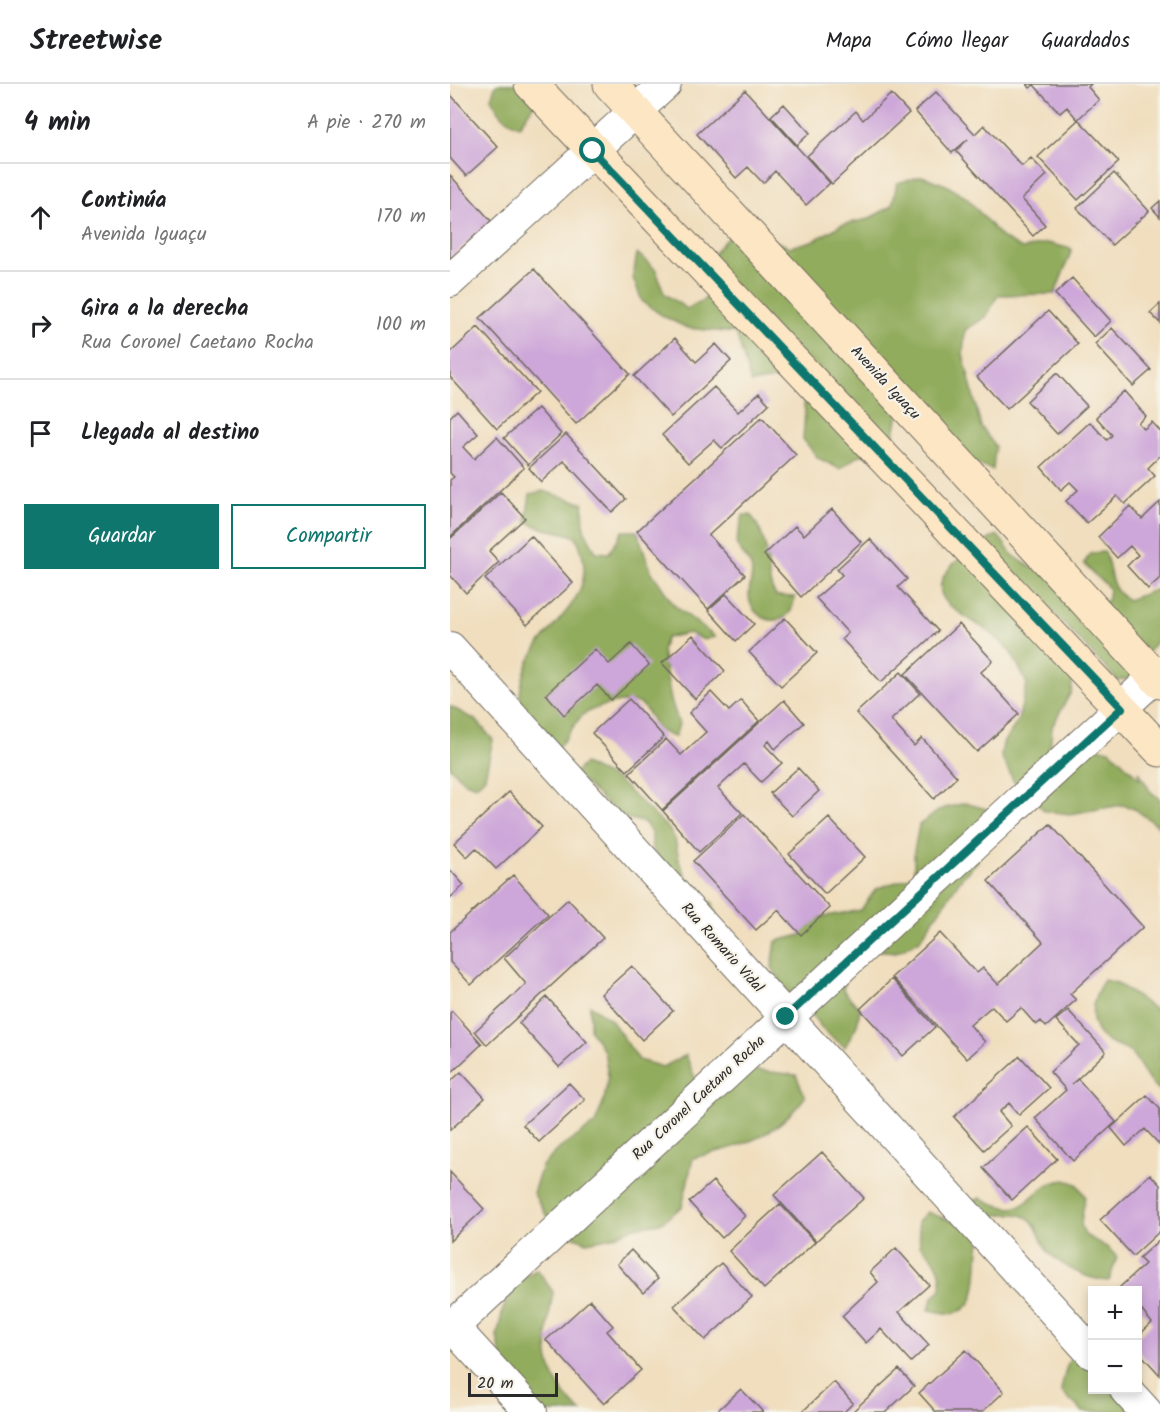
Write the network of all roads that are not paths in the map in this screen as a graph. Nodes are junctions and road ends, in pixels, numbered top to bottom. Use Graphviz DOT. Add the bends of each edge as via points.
graph roads {
  1 [pos="531,84"];
  2 [pos="610,84"];
  3 [pos="665,84"];
  4 [pos="636,112"];
  5 [pos="593,151"];
  6 [pos="450,281"];
  7 [pos="450,648"];
  8 [pos="1158,677"];
  9 [pos="1122,708"];
  10 [pos="1160,750"];
  11 [pos="786,1017"];
  12 [pos="451,1327"];
  13 [pos="1088,1349"];
  14 [pos="1130,1394"];
  15 [pos="531,1412"];
  16 [pos="1146,1412"];
  1 -- 5 [label="street"];
  2 -- 4 [label="street, Avenida Iguaçu"];
  3 -- 4 [label="street"];
  4 -- 5 [label="street"];
  4 -- 8 [label="street, Avenida Iguaçu"];
  5 -- 6 [label="street"];
  5 -- 9 [label="street"];
  7 -- 11 [label="street, Rua Romario Vidal"];
  8 -- 9 [label="street, Rua Coronel Caetano Rocha"];
  9 -- 10 [label="street"];
  9 -- 11 [label="street, Rua Coronel Caetano Rocha"];
  11 -- 12 [label="street, Rua Coronel Caetano Rocha"];
  11 -- 13 [label="street, Rua Romario Vidal"];
  12 -- 15 [label="street"];
  14 -- 16 [label="street"];
}
